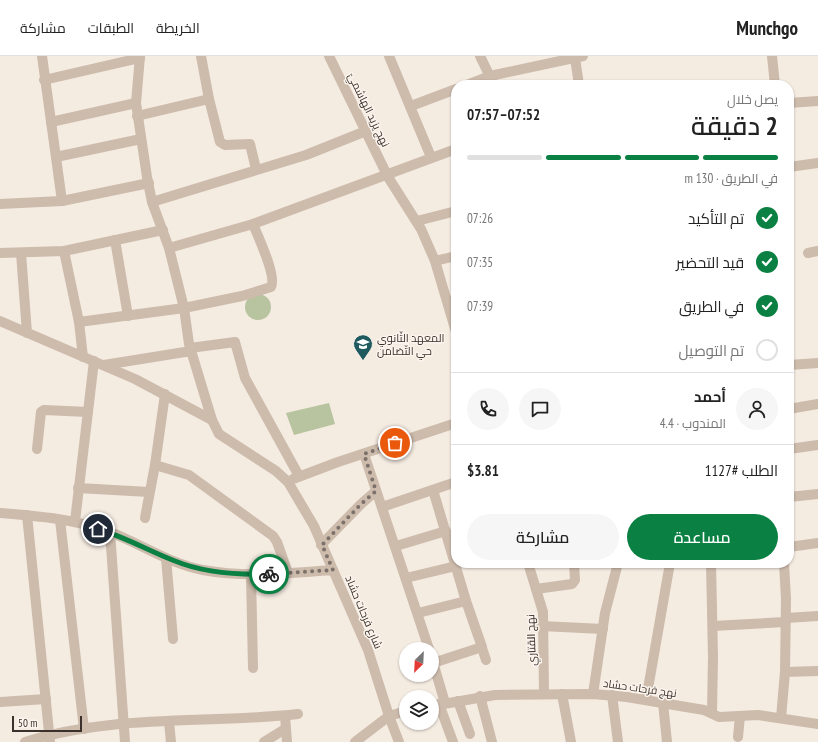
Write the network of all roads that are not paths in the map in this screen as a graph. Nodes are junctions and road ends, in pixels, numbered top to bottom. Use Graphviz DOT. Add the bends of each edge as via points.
graph roads {
  1 [pos="42,56"];
  2 [pos="201,56"];
  3 [pos="329,56"];
  4 [pos="389,56"];
  5 [pos="480,56"];
  6 [pos="772,56"];
  7 [pos="140,57"];
  8 [pos="579,57"];
  9 [pos="545,60"];
  10 [pos="44,80"];
  11 [pos="492,80"];
  12 [pos="495,80"];
  13 [pos="580,80"];
  14 [pos="774,80"];
  15 [pos="451,91"];
  16 [pos="209,99"];
  17 [pos="818,101"];
  18 [pos="136,103"];
  19 [pos="794,103"];
  20 [pos="410,106"];
  21 [pos="137,116"];
  22 [pos="51,122"];
  23 [pos="366,131"];
  24 [pos="140,139"];
  25 [pos="451,151"];
  26 [pos="56,157"];
  27 [pos="431,157"];
  28 [pos="818,163"];
  29 [pos="794,166"];
  30 [pos="256,169"];
  31 [pos="388,175"];
  32 [pos="148,183"];
  33 [pos="62,201"];
  34 [pos="152,202"];
  35 [pos="0,204"];
  36 [pos="451,211"];
  37 [pos="417,221"];
  38 [pos="253,224"];
  39 [pos="163,230"];
  40 [pos="115,240"];
  41 [pos="169,248"];
  42 [pos="64,251"];
  43 [pos="818,251"];
  44 [pos="21,252"];
  45 [pos="808,253"];
  46 [pos="0,254"];
  47 [pos="451,257"];
  48 [pos="435,261"];
  49 [pos="451,296"];
  50 [pos="445,297"];
  51 [pos="184,308"];
  52 [pos="128,316"];
  53 [pos="451,316"];
  54 [pos="0,321"];
  55 [pos="79,322"];
  56 [pos="27,333"];
  57 [pos="190,350"];
  58 [pos="83,357"];
  59 [pos="98,363"];
  60 [pos="818,364"];
  61 [pos="794,365"];
  62 [pos="165,394"];
  63 [pos="818,404"];
  64 [pos="794,408"];
  65 [pos="88,412"];
  66 [pos="212,420"];
  67 [pos="451,425"];
  68 [pos="818,444"];
  69 [pos="794,448"];
  70 [pos="37,450"];
  71 [pos="364,454"];
  72 [pos="155,465"];
  73 [pos="299,476"];
  74 [pos="288,482"];
  75 [pos="451,484"];
  76 [pos="78,488"];
  77 [pos="433,490"];
  78 [pos="376,491"];
  79 [pos="149,492"];
  80 [pos="818,494"];
  81 [pos="794,496"];
  82 [pos="382,507"];
  83 [pos="0,513"];
  84 [pos="27,515"];
  85 [pos="145,518"];
  86 [pos="60,520"];
  87 [pos="75,521"];
  88 [pos="446,531"];
  89 [pos="110,532"];
  90 [pos="818,543"];
  91 [pos="322,545"];
  92 [pos="396,546"];
  93 [pos="794,546"];
  94 [pos="451,548"];
  95 [pos="166,558"];
  96 [pos="451,567"];
  97 [pos="457,568"];
  98 [pos="530,568"];
  99 [pos="574,568"];
  100 [pos="617,568"];
  101 [pos="669,568"];
  102 [pos="711,568"];
  103 [pos="784,568"];
  104 [pos="333,570"];
  105 [pos="288,573"];
  106 [pos="251,575"];
  107 [pos="406,578"];
  108 [pos="536,589"];
  109 [pos="466,601"];
  110 [pos="418,613"];
  111 [pos="818,616"];
  112 [pos="785,620"];
  113 [pos="541,626"];
  114 [pos="713,626"];
  115 [pos="603,629"];
  116 [pos="173,639"];
  117 [pos="427,642"];
  118 [pos="482,648"];
  119 [pos="439,659"];
  120 [pos="486,660"];
  121 [pos="252,668"];
  122 [pos="818,671"];
  123 [pos="785,672"];
  124 [pos="544,694"];
  125 [pos="562,694"];
  126 [pos="593,694"];
  127 [pos="612,695"];
  128 [pos="480,696"];
  129 [pos="46,699"];
  130 [pos="646,700"];
  131 [pos="458,701"];
  132 [pos="0,702"];
  133 [pos="663,703"];
  134 [pos="439,704"];
  135 [pos="399,713"];
  136 [pos="712,713"];
  137 [pos="298,714"];
  138 [pos="285,716"];
  139 [pos="389,716"];
  140 [pos="740,716"];
  141 [pos="781,718"];
  142 [pos="169,722"];
  143 [pos="124,724"];
  144 [pos="818,724"];
  145 [pos="84,729"];
  146 [pos="285,729"];
  147 [pos="470,734"];
  148 [pos="738,737"];
  149 [pos="50,738"];
  150 [pos="25,742"];
  151 [pos="125,742"];
  152 [pos="171,742"];
  153 [pos="264,742"];
  154 [pos="287,742"];
  155 [pos="355,742"];
  156 [pos="399,742"];
  157 [pos="453,742"];
  158 [pos="492,742"];
  159 [pos="571,742"];
  160 [pos="618,742"];
  161 [pos="667,742"];
  1 -- 10 [label="street"];
  2 -- 16 [label="street"];
  3 -- 23 [label="street, نهج يزيد الهاشميّ"];
  4 -- 20 [label="street"];
  5 -- 11 [label="street"];
  6 -- 14 [label="street"];
  7 -- 10 [label="street"];
  7 -- 18 [label="street"];
  8 -- 9 [label="street"];
  8 -- 13 [label="street"];
  9 -- 12 [label="street"];
  10 -- 22 [label="street"];
  15 -- 20 [label="street"];
  16 -- 21 [label="street"];
  16 -- 30 [label="street" via="220,142 225,145 250,144"];
  17 -- 19 [label="street"];
  18 -- 21 [label="street"];
  18 -- 22 [label="street"];
  20 -- 27 [label="street"];
  21 -- 24 [label="street"];
  22 -- 26 [label="street"];
  23 -- 30 [label="street" via="306,155"];
  23 -- 31 [label="street, نهج يزيد الهاشميّ"];
  24 -- 26 [label="street"];
  24 -- 32 [label="street"];
  25 -- 27 [label="street"];
  26 -- 33 [label="street"];
  27 -- 31 [label="street"];
  28 -- 29 [label="street"];
  30 -- 34 [label="street"];
  31 -- 37 [label="street, نهج يزيد الهاشميّ"];
  31 -- 38 [label="street"];
  32 -- 33 [label="street"];
  32 -- 34 [label="street"];
  33 -- 35 [label="street"];
  34 -- 39 [label="street"];
  36 -- 37 [label="street"];
  37 -- 48 [label="street, نهج يزيد الهاشميّ"];
  38 -- 41 [label="street"];
  38 -- 51 [label="street" via="273,279 271,287"];
  39 -- 40 [label="street"];
  39 -- 41 [label="street"];
  40 -- 42 [label="street"];
  40 -- 52 [label="street"];
  41 -- 51 [label="street"];
  42 -- 44 [label="street"];
  42 -- 55 [label="street"];
  43 -- 45 [label="street"];
  44 -- 46 [label="street"];
  44 -- 56 [label="street"];
  47 -- 48 [label="street"];
  48 -- 50 [label="street, نهج يزيد الهاشميّ"];
  49 -- 50 [label="street"];
  50 -- 53 [label="street, نهج يزيد الهاشميّ"];
  51 -- 52 [label="street"];
  51 -- 57 [label="street"];
  52 -- 55 [label="street"];
  54 -- 56 [label="street"];
  55 -- 58 [label="street"];
  56 -- 58 [label="street"];
  57 -- 59 [label="street"];
  57 -- 66 [label="street"];
  57 -- 73 [label="street" via="234,342 245,378"];
  58 -- 59 [label="street"];
  59 -- 62 [label="street"];
  59 -- 65 [label="street"];
  60 -- 61 [label="street"];
  62 -- 66 [label="street"];
  62 -- 72 [label="street"];
  63 -- 64 [label="street"];
  65 -- 70 [label="street" via="41,412"];
  65 -- 76 [label="street"];
  66 -- 74 [label="street" via="219,434 270,467"];
  67 -- 71 [label="street"];
  68 -- 69 [label="street"];
  71 -- 73 [label="street"];
  71 -- 78 [label="street"];
  72 -- 79 [label="street"];
  72 -- 105 [label="street" via="189,475 273,536"];
  73 -- 74 [label="street"];
  74 -- 91 [label="street"];
  75 -- 77 [label="street"];
  76 -- 79 [label="street"];
  76 -- 87 [label="street"];
  77 -- 82 [label="street"];
  77 -- 88 [label="street"];
  78 -- 82 [label="street"];
  78 -- 91 [label="street"];
  79 -- 85 [label="street"];
  80 -- 81 [label="street"];
  82 -- 92 [label="street"];
  83 -- 84 [label="street, شارع فرحات حشاد"];
  84 -- 86 [label="street, شارع فرحات حشاد"];
  84 -- 129 [label="street"];
  86 -- 87 [label="street, شارع فرحات حشاد"];
  86 -- 145 [label="street"];
  87 -- 89 [label="street, شارع فرحات حشاد"];
  88 -- 92 [label="street"];
  88 -- 94 [label="street"];
  89 -- 95 [label="street, شارع فرحات حشاد"];
  89 -- 143 [label="street"];
  90 -- 93 [label="street"];
  91 -- 104 [label="street"];
  92 -- 107 [label="street"];
  95 -- 106 [label="street, شارع فرحات حشاد" via="202,570"];
  95 -- 116 [label="street"];
  96 -- 107 [label="street"];
  97 -- 109 [label="street"];
  98 -- 108 [label="street, نهج القتاري"];
  99 -- 108 [label="street" via="575,580 572,584"];
  100 -- 115 [label="street"];
  101 -- 130 [label="street"];
  102 -- 114 [label="street"];
  103 -- 112 [label="street"];
  104 -- 105 [label="street, شارع فرحات حشاد"];
  104 -- 139 [label="street, شارع فرحات حشاد" via="368,650"];
  105 -- 106 [label="street, شارع فرحات حشاد"];
  106 -- 121 [label="street"];
  107 -- 110 [label="street"];
  108 -- 113 [label="street, نهج القتاري" via="542,612"];
  109 -- 110 [label="street"];
  109 -- 118 [label="street"];
  110 -- 117 [label="street"];
  111 -- 112 [label="street"];
  112 -- 114 [label="street"];
  112 -- 123 [label="street"];
  113 -- 115 [label="street"];
  113 -- 124 [label="street, نهج القتاري"];
  114 -- 136 [label="street"];
  115 -- 126 [label="street"];
  118 -- 119 [label="street"];
  118 -- 120 [label="street"];
  122 -- 123 [label="street"];
  123 -- 141 [label="street"];
  124 -- 125 [label="street, نهج فرحات حشاد"];
  124 -- 128 [label="street, نهج فرحات حشاد"];
  125 -- 126 [label="street, نهج فرحات حشاد"];
  125 -- 159 [label="street"];
  126 -- 127 [label="street, نهج فرحات حشاد"];
  127 -- 130 [label="street, نهج فرحات حشاد"];
  127 -- 160 [label="street"];
  128 -- 131 [label="street, نهج فرحات حشاد"];
  128 -- 158 [label="street"];
  129 -- 132 [label="street"];
  129 -- 149 [label="street"];
  130 -- 133 [label="street, نهج فرحات حشاد"];
  131 -- 134 [label="street, نهج فرحات حشاد"];
  131 -- 147 [label="street"];
  133 -- 136 [label="street, نهج فرحات حشاد"];
  133 -- 161 [label="street"];
  134 -- 157 [label="street"];
  135 -- 139 [label="street"];
  136 -- 140 [label="street, نهج فرحات حشاد" via="720,717"];
  137 -- 138 [label="street"];
  138 -- 142 [label="street"];
  138 -- 146 [label="street"];
  139 -- 155 [label="street"];
  139 -- 156 [label="street, شارع فرحات حشاد"];
  140 -- 141 [label="street, نهج فرحات حشاد"];
  140 -- 148 [label="street"];
  141 -- 144 [label="street, نهج فرحات حشاد"];
  142 -- 143 [label="street"];
  142 -- 152 [label="street"];
  143 -- 145 [label="street"];
  143 -- 151 [label="street"];
  145 -- 149 [label="street"];
  146 -- 153 [label="street"];
  146 -- 154 [label="street"];
  149 -- 150 [label="street"];
}
